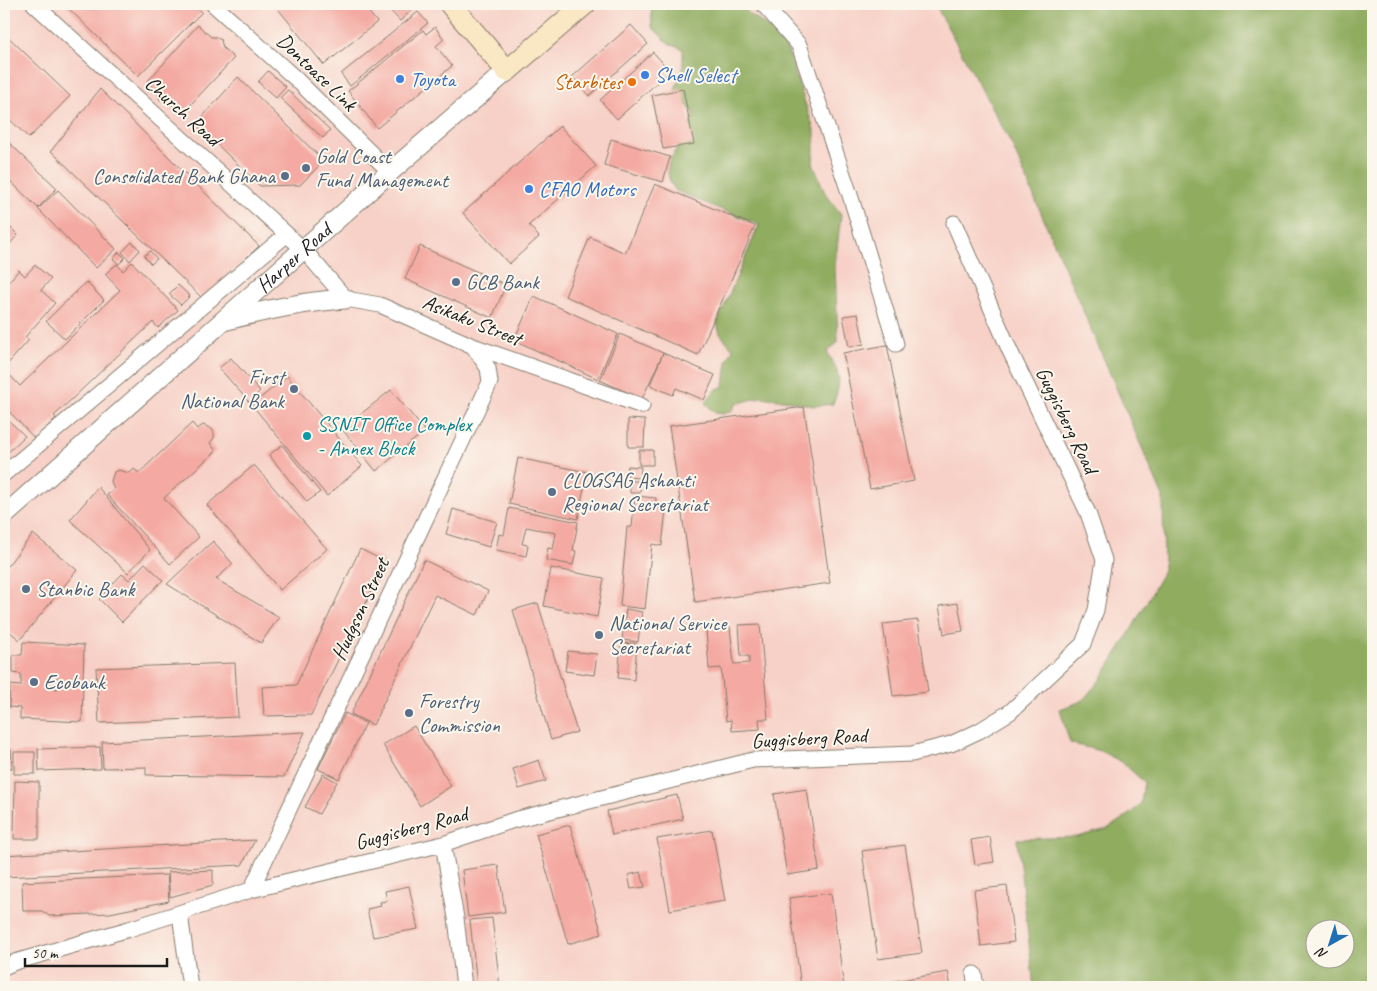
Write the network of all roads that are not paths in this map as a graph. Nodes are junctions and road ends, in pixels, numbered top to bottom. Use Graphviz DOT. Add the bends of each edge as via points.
graph roads {
  1 [pos="34,4"];
  2 [pos="214,4"];
  3 [pos="450,4"];
  4 [pos="585,4"];
  5 [pos="763,4"];
  6 [pos="507,71"];
  7 [pos="390,172"];
  8 [pos="954,222"];
  9 [pos="286,235"];
  10 [pos="304,250"];
  11 [pos="346,300"];
  12 [pos="223,321"];
  13 [pos="896,344"];
  14 [pos="473,346"];
  15 [pos="642,406"];
  16 [pos="4,474"];
  17 [pos="4,516"];
  18 [pos="443,844"];
  19 [pos="251,890"];
  20 [pos="180,914"];
  21 [pos="6,964"];
  22 [pos="190,987"];
  23 [pos="464,987"];
  1 -- 9 [label="street, Church Road"];
  2 -- 7 [label="street, Dontoase Link"];
  3 -- 6 [label="main road"];
  4 -- 6 [label="main road, Harper Road"];
  5 -- 13 [label="street" via="799,45"];
  6 -- 7 [label="street, Harper Road"];
  7 -- 10 [label="street, Harper Road"];
  8 -- 18 [label="street, Guggisberg Road" via="1010,351 1088,513 1104,560 1096,610 1083,644 1010,712 951,744 912,754 753,760 514,820"];
  9 -- 10 [label="street, Church Road"];
  9 -- 16 [label="street"];
  10 -- 11 [label="street"];
  10 -- 12 [label="street, Harper Road"];
  11 -- 12 [label="street" via="320,301"];
  11 -- 14 [label="street, Asikaku Street" via="380,304"];
  12 -- 17 [label="street, Harper Road"];
  14 -- 15 [label="street, Asikaku Street"];
  14 -- 19 [label="street, Hudgson Street" via="488,368 490,382"];
  18 -- 19 [label="street, Guggisberg Road"];
  18 -- 23 [label="street"];
  19 -- 20 [label="street, Guggisberg Road"];
  20 -- 21 [label="street, Guggisberg Road"];
  20 -- 22 [label="street"];
}
